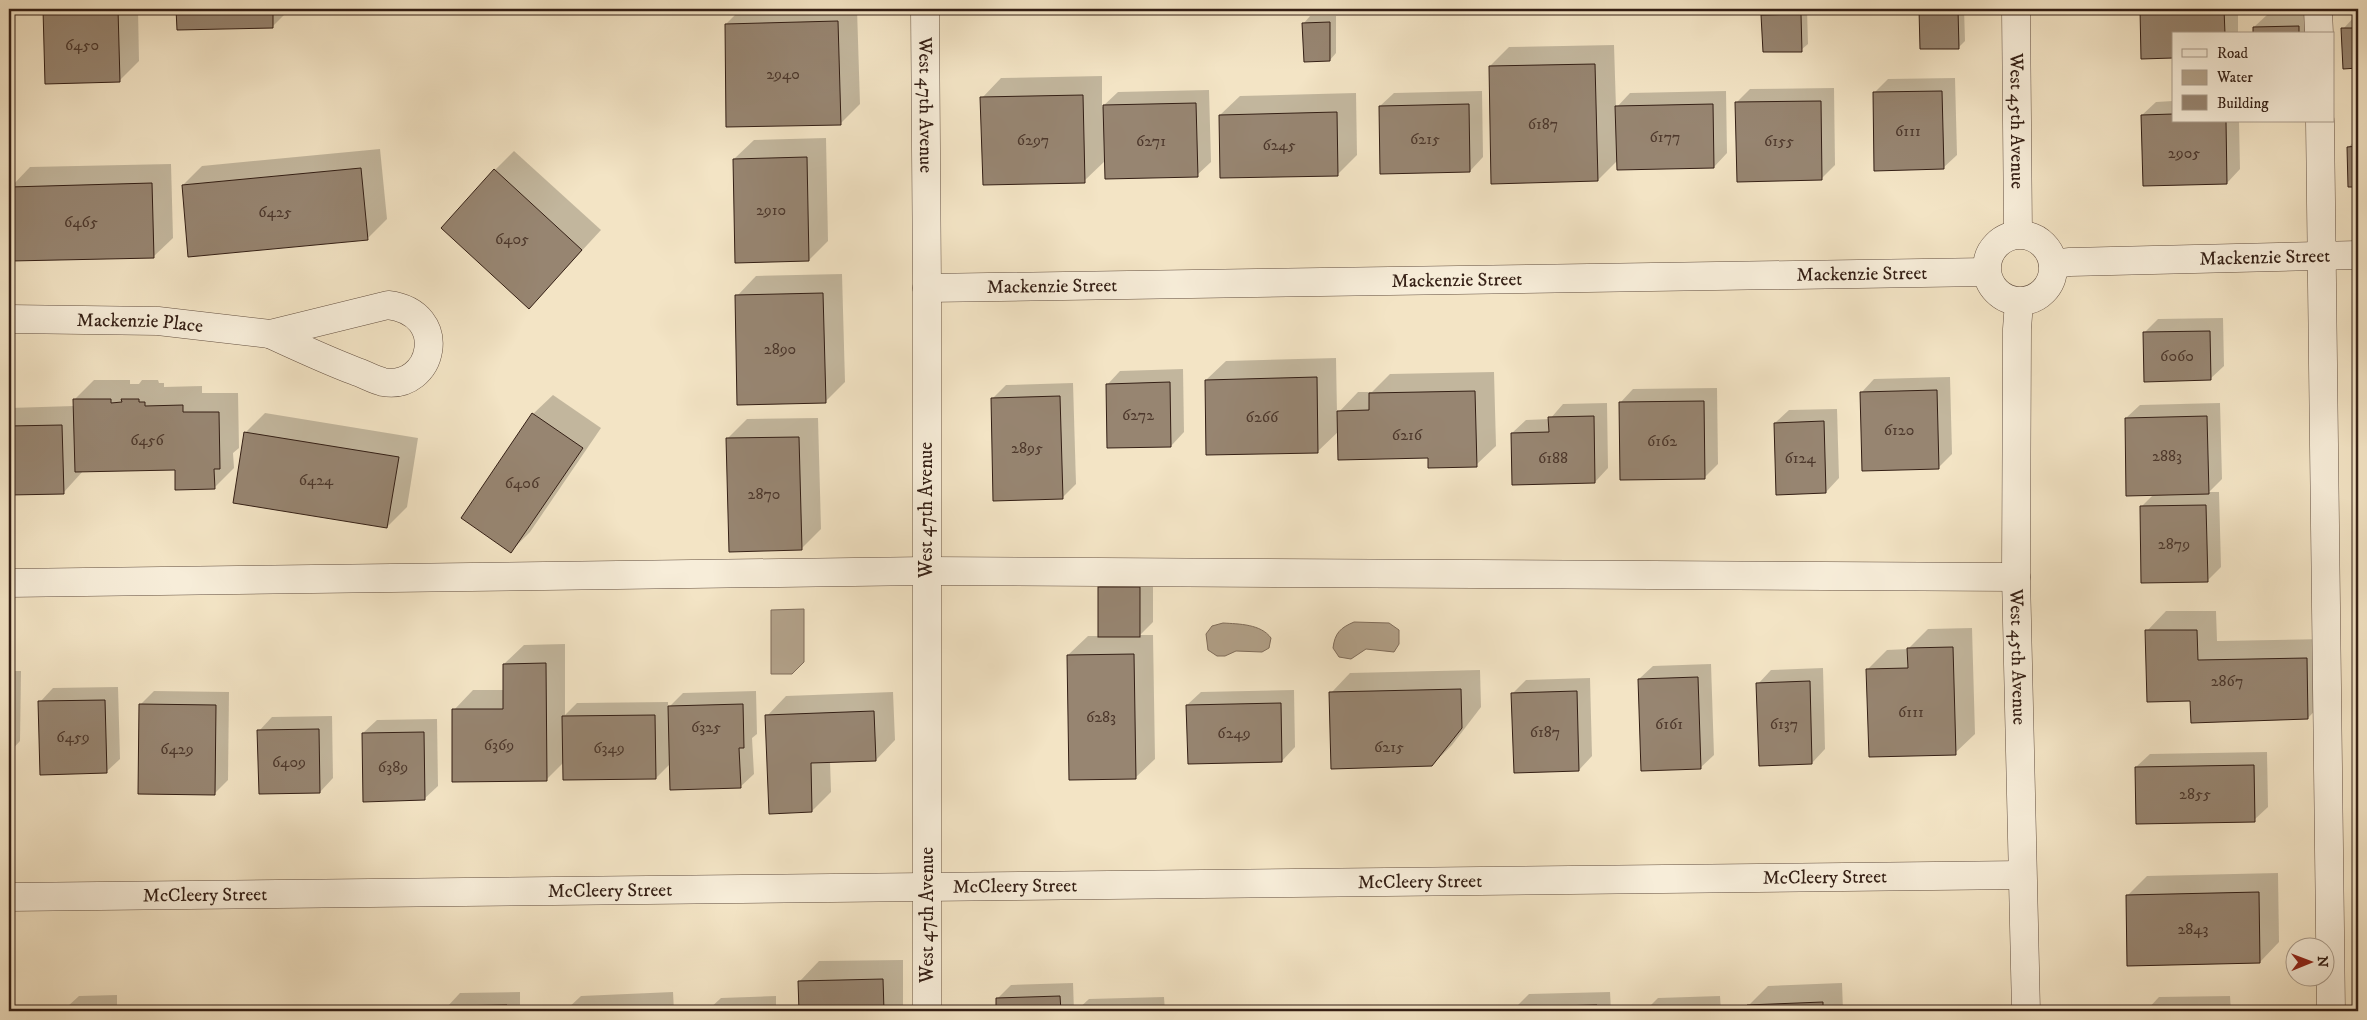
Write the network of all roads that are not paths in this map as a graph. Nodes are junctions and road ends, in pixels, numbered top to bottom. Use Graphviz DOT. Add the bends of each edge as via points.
graph roads {
  1 [pos="925,9"];
  2 [pos="2016,9"];
  3 [pos="2318,9"];
  4 [pos="2318,32"];
  5 [pos="2320,122"];
  6 [pos="2018,234"];
  7 [pos="2358,255"];
  8 [pos="2322,256"];
  9 [pos="2053,264"];
  10 [pos="1986,272"];
  11 [pos="927,288"];
  12 [pos="2019,302"];
  13 [pos="9,319"];
  14 [pos="270,334"];
  15 [pos="926,571"];
  16 [pos="2016,577"];
  17 [pos="9,583"];
  18 [pos="2022,875"];
  19 [pos="928,886"];
  20 [pos="9,897"];
  21 [pos="927,1011"];
  22 [pos="2026,1011"];
  23 [pos="2331,1011"];
  1 -- 11 [label="street, West 47th Avenue"];
  2 -- 6 [label="street, West 45th Avenue"];
  3 -- 4 [label="street"];
  5 -- 8 [label="street"];
  6 -- 9 [label="street" via="2042,242 2050,252"];
  6 -- 10 [label="street" via="2005,237 1994,246 1987,258"];
  7 -- 8 [label="street, Mackenzie Street"];
  8 -- 9 [label="street, Mackenzie Street"];
  8 -- 23 [label="street"];
  9 -- 12 [label="street" via="2052,279 2044,291 2033,299"];
  10 -- 11 [label="street, Mackenzie Street"];
  10 -- 12 [label="street" via="1997,292"];
  11 -- 15 [label="street, West 47th Avenue"];
  12 -- 16 [label="street, West 45th Avenue" via="2016,329"];
  13 -- 14 [label="street, Mackenzie Place" via="158,321"];
  14 -- 14 [label="street" via="384,382 398,382 412,376 429,352 424,324 415,313 388,305"];
  15 -- 16 [label="street"];
  15 -- 17 [label="street"];
  15 -- 19 [label="street, West 47th Avenue"];
  16 -- 18 [label="street, West 45th Avenue"];
  18 -- 19 [label="street, McCleery Street"];
  18 -- 22 [label="street, West 45th Avenue"];
  19 -- 20 [label="street, McCleery Street"];
  19 -- 21 [label="street, West 47th Avenue"];
}
